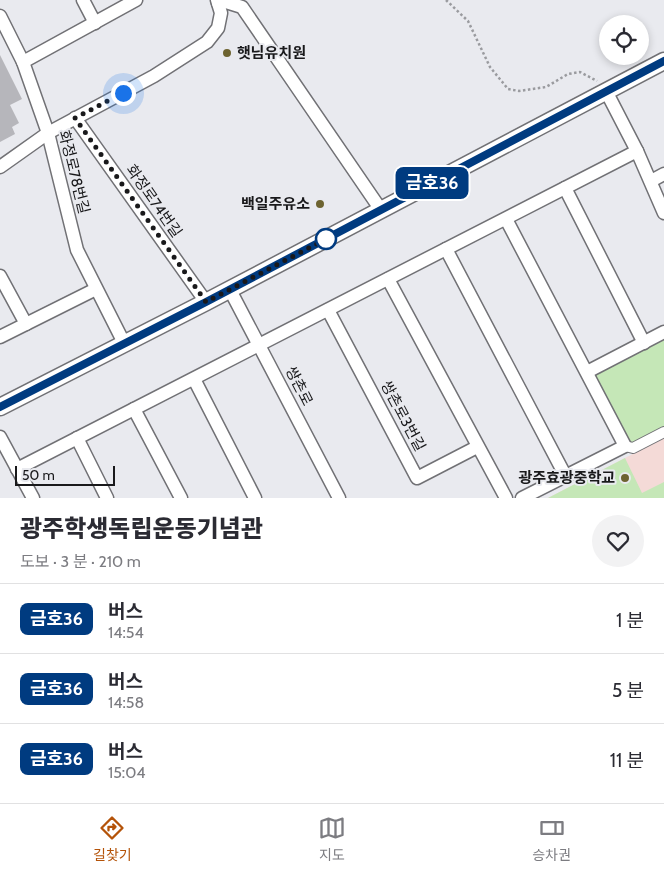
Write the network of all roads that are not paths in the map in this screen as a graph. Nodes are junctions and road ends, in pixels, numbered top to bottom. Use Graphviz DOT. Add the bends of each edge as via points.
graph roads {
  1 [pos="83,0"];
  2 [pos="136,0"];
  3 [pos="217,2"];
  4 [pos="0,16"];
  5 [pos="95,23"];
  6 [pos="664,60"];
  7 [pos="23,62"];
  8 [pos="606,91"];
  9 [pos="75,118"];
  10 [pos="48,133"];
  11 [pos="637,151"];
  12 [pos="0,166"];
  13 [pos="664,174"];
  14 [pos="650,181"];
  15 [pos="565,188"];
  16 [pos="381,210"];
  17 [pos="664,213"];
  18 [pos="506,218"];
  19 [pos="446,249"];
  20 [pos="0,276"];
  21 [pos="388,279"];
  22 [pos="96,289"];
  23 [pos="230,290"];
  24 [pos="206,302"];
  25 [pos="328,310"];
  26 [pos="26,324"];
  27 [pos="664,332"];
  28 [pos="0,337"];
  29 [pos="124,343"];
  30 [pos="644,343"];
  31 [pos="260,345"];
  32 [pos="587,372"];
  33 [pos="194,379"];
  34 [pos="0,407"];
  35 [pos="134,409"];
  36 [pos="664,432"];
  37 [pos="0,437"];
  38 [pos="77,438"];
  39 [pos="625,446"];
  40 [pos="477,447"];
  41 [pos="18,469"];
  42 [pos="565,475"];
  43 [pos="33,498"];
  44 [pos="107,498"];
  45 [pos="181,498"];
  46 [pos="255,498"];
  47 [pos="339,498"];
  48 [pos="506,498"];
  49 [pos="522,498"];
  1 -- 5 [label="street"];
  2 -- 5 [label="street"];
  3 -- 9 [label="street" via="221,13 218,28 207,42 154,76"];
  3 -- 16 [label="street" via="242,7"];
  4 -- 7 [label="street, 화정로78번길"];
  5 -- 7 [label="street"];
  6 -- 8 [label="street"];
  7 -- 10 [label="street, 화정로78번길"];
  8 -- 11 [label="street"];
  8 -- 16 [label="street"];
  9 -- 10 [label="street"];
  9 -- 24 [label="street, 화정로74번길"];
  10 -- 12 [label="street"];
  10 -- 22 [label="street, 화정로78번길" via="77,250"];
  11 -- 14 [label="street"];
  11 -- 15 [label="street"];
  13 -- 14 [label="street"];
  14 -- 17 [label="street"];
  15 -- 18 [label="street"];
  15 -- 30 [label="street"];
  16 -- 23 [label="street"];
  18 -- 19 [label="street"];
  18 -- 32 [label="street"];
  19 -- 21 [label="street"];
  19 -- 42 [label="street"];
  20 -- 26 [label="street"];
  21 -- 25 [label="street"];
  21 -- 40 [label="street"];
  22 -- 26 [label="street"];
  22 -- 29 [label="street, 화정로78번길"];
  23 -- 24 [label="street"];
  23 -- 31 [label="street, 쌍촌로"];
  24 -- 29 [label="street"];
  25 -- 31 [label="street"];
  25 -- 40 [label="street, 쌍촌로3번길" via="417,478"];
  26 -- 28 [label="street"];
  27 -- 30 [label="street"];
  29 -- 34 [label="street"];
  30 -- 32 [label="street"];
  31 -- 33 [label="street"];
  31 -- 47 [label="street, 쌍촌로"];
  32 -- 39 [label="street"];
  33 -- 35 [label="street"];
  33 -- 46 [label="street"];
  35 -- 38 [label="street"];
  35 -- 45 [label="street"];
  36 -- 39 [label="street" via="633,448"];
  37 -- 41 [label="street"];
  38 -- 41 [label="street"];
  38 -- 44 [label="street"];
  39 -- 42 [label="street"];
  40 -- 48 [label="street"];
  41 -- 43 [label="street"];
  42 -- 49 [label="street"];
}
